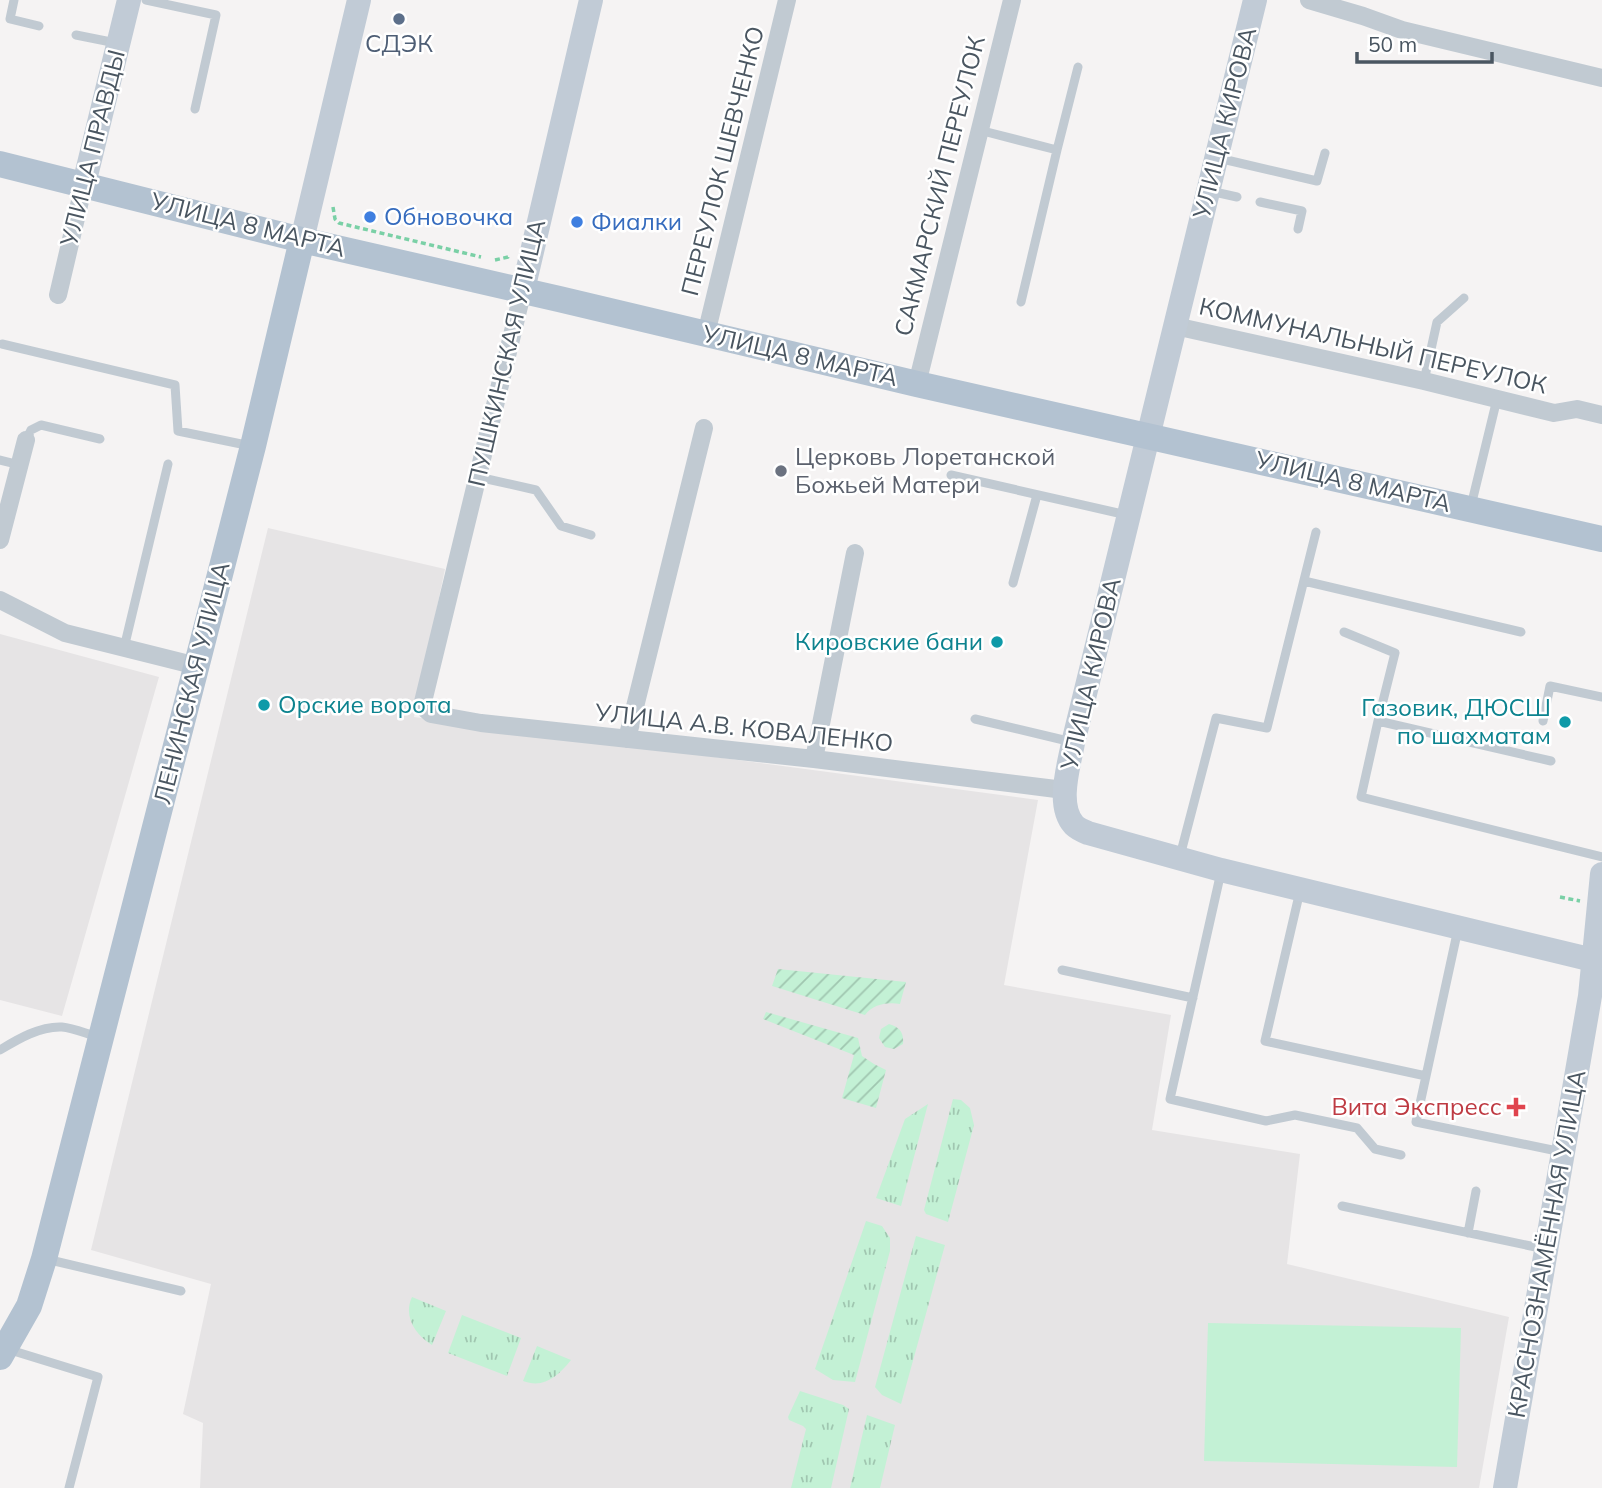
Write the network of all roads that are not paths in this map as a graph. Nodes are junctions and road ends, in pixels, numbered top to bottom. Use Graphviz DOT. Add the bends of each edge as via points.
graph roads {
  1 [pos="14,0"];
  2 [pos="129,0"];
  3 [pos="146,0"];
  4 [pos="359,0"];
  5 [pos="591,0"];
  6 [pos="787,0"];
  7 [pos="1012,0"];
  8 [pos="1255,0"];
  9 [pos="1308,0"];
  10 [pos="39,26"];
  11 [pos="76,35"];
  12 [pos="118,44"];
  13 [pos="1078,67"];
  14 [pos="1602,78"];
  15 [pos="195,109"];
  16 [pos="979,130"];
  17 [pos="1057,150"];
  18 [pos="1325,153"];
  19 [pos="1216,158"];
  20 [pos="0,164"];
  21 [pos="83,184"];
  22 [pos="1208,191"];
  23 [pos="1237,197"];
  24 [pos="1260,202"];
  25 [pos="1298,229"];
  26 [pos="302,240"];
  27 [pos="523,290"];
  28 [pos="58,295"];
  29 [pos="1464,298"];
  30 [pos="1021,302"];
  31 [pos="1175,326"];
  32 [pos="706,334"];
  33 [pos="2,344"];
  34 [pos="1424,381"];
  35 [pos="917,384"];
  36 [pos="1497,399"];
  37 [pos="1602,415"];
  38 [pos="704,428"];
  39 [pos="1149,436"];
  40 [pos="100,439"];
  41 [pos="26,440"];
  42 [pos="253,446"];
  43 [pos="0,460"];
  44 [pos="20,464"];
  45 [pos="168,464"];
  46 [pos="951,475"];
  47 [pos="478,477"];
  48 [pos="1037,495"];
  49 [pos="1470,509"];
  50 [pos="1129,515"];
  51 [pos="1315,532"];
  52 [pos="592,535"];
  53 [pos="1602,539"];
  54 [pos="0,540"];
  55 [pos="855,553"];
  56 [pos="1304,581"];
  57 [pos="1013,583"];
  58 [pos="0,600"];
  59 [pos="1344,632"];
  60 [pos="1521,632"];
  61 [pos="124,648"];
  62 [pos="197,666"];
  63 [pos="1602,697"];
  64 [pos="422,706"];
  65 [pos="975,719"];
  66 [pos="1378,721"];
  67 [pos="1543,721"];
  68 [pos="627,739"];
  69 [pos="1073,743"];
  70 [pos="814,759"];
  71 [pos="1551,761"];
  72 [pos="1064,790"];
  73 [pos="1602,857"];
  74 [pos="1179,859"];
  75 [pos="1221,870"];
  76 [pos="1602,874"];
  77 [pos="1301,890"];
  78 [pos="1458,928"];
  79 [pos="1593,960"];
  80 [pos="1062,970"];
  81 [pos="1193,998"];
  82 [pos="101,1038"];
  83 [pos="0,1050"];
  84 [pos="1426,1076"];
  85 [pos="1564,1152"];
  86 [pos="1401,1154"];
  87 [pos="1476,1191"];
  88 [pos="1342,1206"];
  89 [pos="1468,1233"];
  90 [pos="1547,1250"];
  91 [pos="44,1259"];
  92 [pos="181,1291"];
  93 [pos="3,1353"];
  94 [pos="69,1488"];
  95 [pos="1505,1488"];
  1 -- 10 [label="lane" via="10,19"];
  2 -- 12 [label="main road, УЛИЦА ПРАВДЫ"];
  3 -- 15 [label="lane" via="216,15"];
  4 -- 26 [label="main road, ЛЕНИНСКАЯ УЛИЦА"];
  5 -- 27 [label="main road, ПУШКИНСКАЯ УЛИЦА"];
  6 -- 32 [label="street, ПЕРЕУЛОК ШЕВЧЕНКО"];
  7 -- 16 [label="street, САКМАРСКИЙ ПЕРЕУЛОК"];
  8 -- 19 [label="main road, УЛИЦА КИРОВА"];
  9 -- 14 [label="street" via="1402,30"];
  11 -- 12 [label="lane"];
  12 -- 21 [label="main road, УЛИЦА ПРАВДЫ"];
  13 -- 17 [label="lane"];
  16 -- 17 [label="lane"];
  16 -- 35 [label="street, САКМАРСКИЙ ПЕРЕУЛОК"];
  17 -- 30 [label="lane"];
  18 -- 19 [label="lane" via="1317,181"];
  19 -- 22 [label="main road, УЛИЦА КИРОВА"];
  20 -- 21 [label="main road, УЛИЦА 8 МАРТА"];
  21 -- 26 [label="main road, УЛИЦА 8 МАРТА"];
  21 -- 28 [label="street, УЛИЦА ПРАВДЫ"];
  22 -- 23 [label="lane"];
  22 -- 31 [label="main road, УЛИЦА КИРОВА"];
  24 -- 25 [label="lane" via="1302,212"];
  26 -- 27 [label="main road, УЛИЦА 8 МАРТА"];
  26 -- 42 [label="main road, ЛЕНИНСКАЯ УЛИЦА"];
  27 -- 32 [label="main road, УЛИЦА 8 МАРТА"];
  27 -- 47 [label="street, ПУШКИНСКАЯ УЛИЦА"];
  29 -- 34 [label="lane" via="1437,323"];
  31 -- 34 [label="street, КОММУНАЛЬНЫЙ ПЕРЕУЛОК"];
  31 -- 39 [label="main road, УЛИЦА КИРОВА"];
  32 -- 35 [label="main road, УЛИЦА 8 МАРТА"];
  33 -- 42 [label="lane" via="175,385 178,431"];
  34 -- 36 [label="street, КОММУНАЛЬНЫЙ ПЕРЕУЛОК"];
  35 -- 39 [label="main road, УЛИЦА 8 МАРТА"];
  36 -- 37 [label="street, КОММУНАЛЬНЫЙ ПЕРЕУЛОК" via="1554,413 1577,410"];
  36 -- 49 [label="lane"];
  38 -- 68 [label="street"];
  39 -- 49 [label="main road, УЛИЦА 8 МАРТА"];
  39 -- 50 [label="main road, УЛИЦА КИРОВА"];
  40 -- 41 [label="lane" via="41,425 31,430"];
  41 -- 44 [label="street"];
  42 -- 62 [label="main road, ЛЕНИНСКАЯ УЛИЦА"];
  43 -- 44 [label="lane"];
  44 -- 54 [label="street"];
  45 -- 61 [label="lane"];
  46 -- 48 [label="lane"];
  47 -- 52 [label="lane" via="536,490 561,526"];
  47 -- 64 [label="street, ПУШКИНСКАЯ УЛИЦА"];
  48 -- 50 [label="lane"];
  48 -- 57 [label="lane"];
  49 -- 53 [label="main road, УЛИЦА 8 МАРТА"];
  50 -- 69 [label="main road, УЛИЦА КИРОВА"];
  51 -- 56 [label="lane"];
  55 -- 70 [label="street"];
  56 -- 60 [label="lane"];
  56 -- 74 [label="lane" via="1267,729 1216,718"];
  58 -- 61 [label="street" via="65,633"];
  59 -- 66 [label="lane" via="1395,653"];
  61 -- 62 [label="street"];
  62 -- 82 [label="main road, ЛЕНИНСКАЯ УЛИЦА"];
  63 -- 67 [label="lane" via="1550,686"];
  64 -- 68 [label="street, УЛИЦА А.В. КОВАЛЕНКО" via="431,714 481,723"];
  65 -- 69 [label="lane"];
  66 -- 71 [label="lane"];
  66 -- 73 [label="lane" via="1361,797"];
  68 -- 70 [label="street, УЛИЦА А.В. КОВАЛЕНКО"];
  69 -- 72 [label="main road, УЛИЦА КИРОВА"];
  70 -- 72 [label="street, УЛИЦА А.В. КОВАЛЕНКО"];
  72 -- 74 [label="main road, УЛИЦА КИРОВА" via="1068,817 1076,827"];
  74 -- 75 [label="main road, УЛИЦА КИРОВА"];
  75 -- 77 [label="main road, УЛИЦА КИРОВА"];
  75 -- 81 [label="lane"];
  76 -- 79 [label="main road, КРАСНОЗНАМЁННАЯ УЛИЦА"];
  77 -- 78 [label="main road, УЛИЦА КИРОВА"];
  77 -- 84 [label="lane" via="1265,1041"];
  78 -- 79 [label="main road, УЛИЦА КИРОВА"];
  78 -- 84 [label="lane"];
  79 -- 85 [label="main road, КРАСНОЗНАМЁННАЯ УЛИЦА"];
  80 -- 81 [label="lane"];
  81 -- 86 [label="lane" via="1170,1100 1266,1121 1294,1115 1357,1128 1375,1149"];
  82 -- 83 [label="lane" via="63,1027 44,1029"];
  82 -- 91 [label="main road, ЛЕНИНСКАЯ УЛИЦА"];
  84 -- 85 [label="lane" via="1416,1122"];
  85 -- 90 [label="main road, КРАСНОЗНАМЁННАЯ УЛИЦА"];
  87 -- 89 [label="lane"];
  88 -- 89 [label="lane"];
  89 -- 90 [label="lane"];
  90 -- 95 [label="main road, КРАСНОЗНАМЁННАЯ УЛИЦА"];
  91 -- 92 [label="lane"];
  91 -- 93 [label="main road, ЛЕНИНСКАЯ УЛИЦА" via="29,1306"];
  93 -- 94 [label="lane" via="99,1377"];
}
